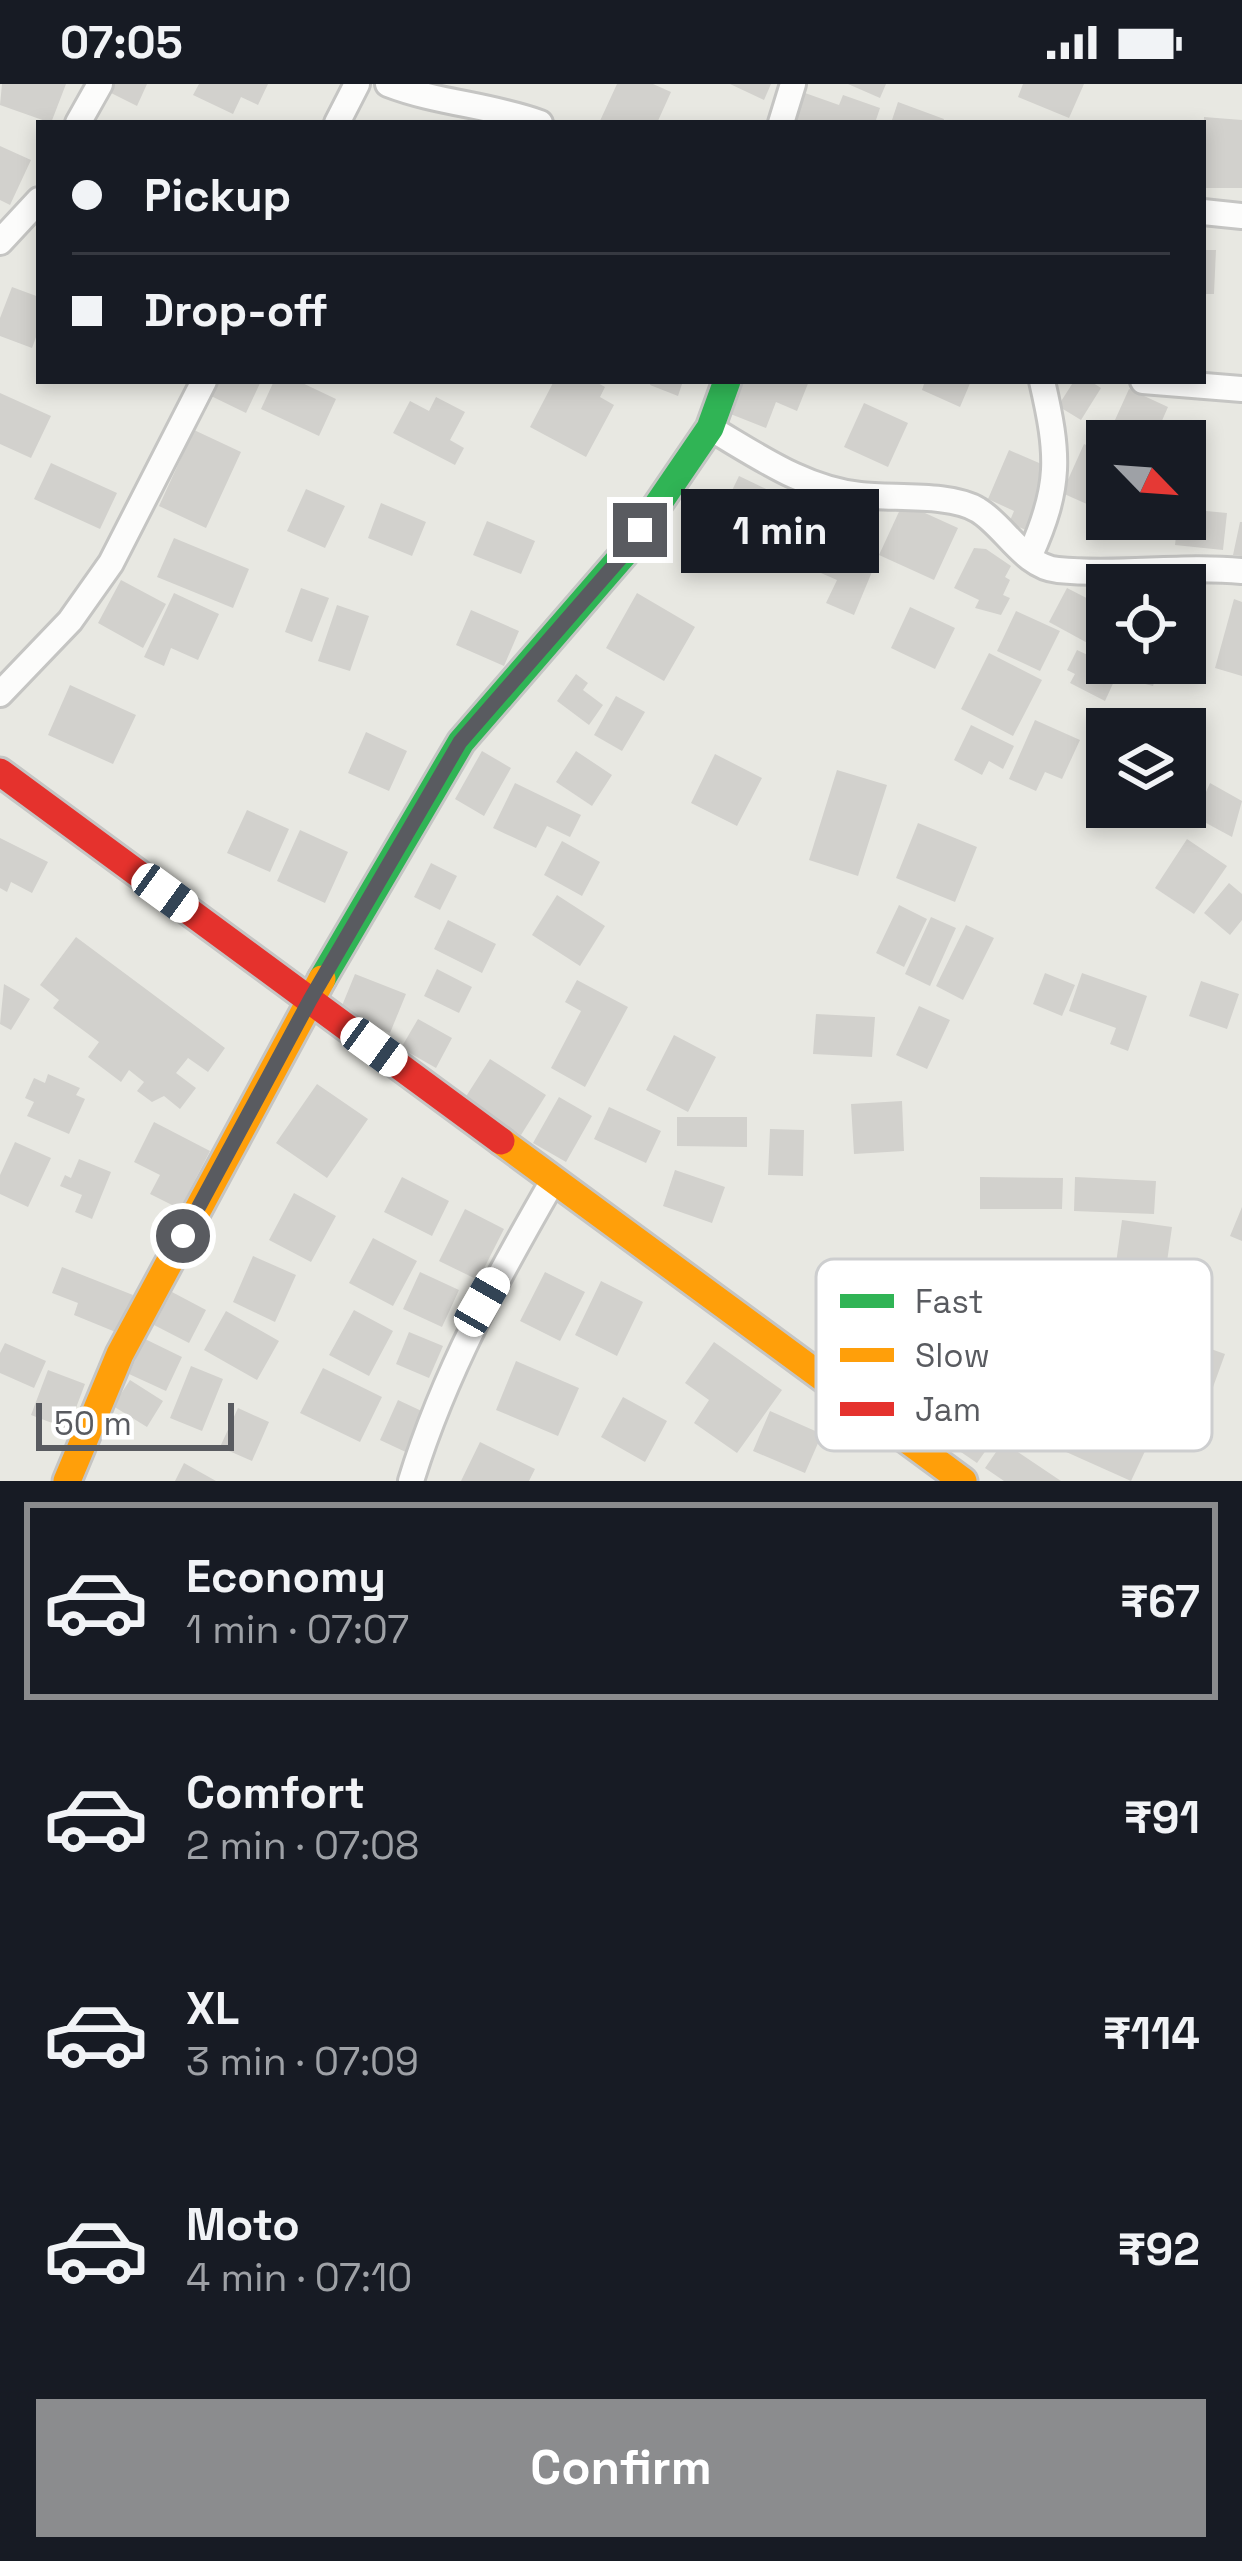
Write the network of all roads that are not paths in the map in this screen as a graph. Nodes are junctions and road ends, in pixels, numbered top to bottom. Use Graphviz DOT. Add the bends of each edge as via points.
graph roads {
  1 [pos="100,84"];
  2 [pos="357,84"];
  3 [pos="388,84"];
  4 [pos="793,84"];
  5 [pos="474,95"];
  6 [pos="80,120"];
  7 [pos="339,120"];
  8 [pos="533,120"];
  9 [pos="782,120"];
  10 [pos="36,203"];
  11 [pos="1206,212"];
  12 [pos="1242,216"];
  13 [pos="0,242"];
  14 [pos="202,384"];
  15 [pos="726,384"];
  16 [pos="1043,384"];
  17 [pos="1185,384"];
  18 [pos="1242,388"];
  19 [pos="710,428"];
  20 [pos="1030,556"];
  21 [pos="1242,572"];
  22 [pos="0,694"];
  23 [pos="0,772"];
  24 [pos="310,1000"];
  25 [pos="554,1180"];
  26 [pos="816,1373"];
  27 [pos="922,1451"];
  28 [pos="68,1481"];
  29 [pos="411,1481"];
  30 [pos="963,1481"];
  1 -- 6 [label="street"];
  2 -- 7 [label="street"];
  3 -- 5 [label="street" via="418,96"];
  4 -- 9 [label="street"];
  5 -- 8 [label="street"];
  10 -- 13 [label="street"];
  11 -- 12 [label="street"];
  14 -- 22 [label="street" via="111,563 70,621"];
  15 -- 19 [label="street"];
  16 -- 20 [label="street" via="1057,468"];
  17 -- 18 [label="street"];
  19 -- 20 [label="street" via="801,480 977,508"];
  19 -- 24 [label="street" via="624,554 460,742"];
  20 -- 21 [label="street" via="1052,570"];
  23 -- 24 [label="street"];
  24 -- 25 [label="street"];
  24 -- 28 [label="street" via="120,1354"];
  25 -- 26 [label="street"];
  25 -- 29 [label="street" via="482,1302"];
  27 -- 30 [label="street"];
}
